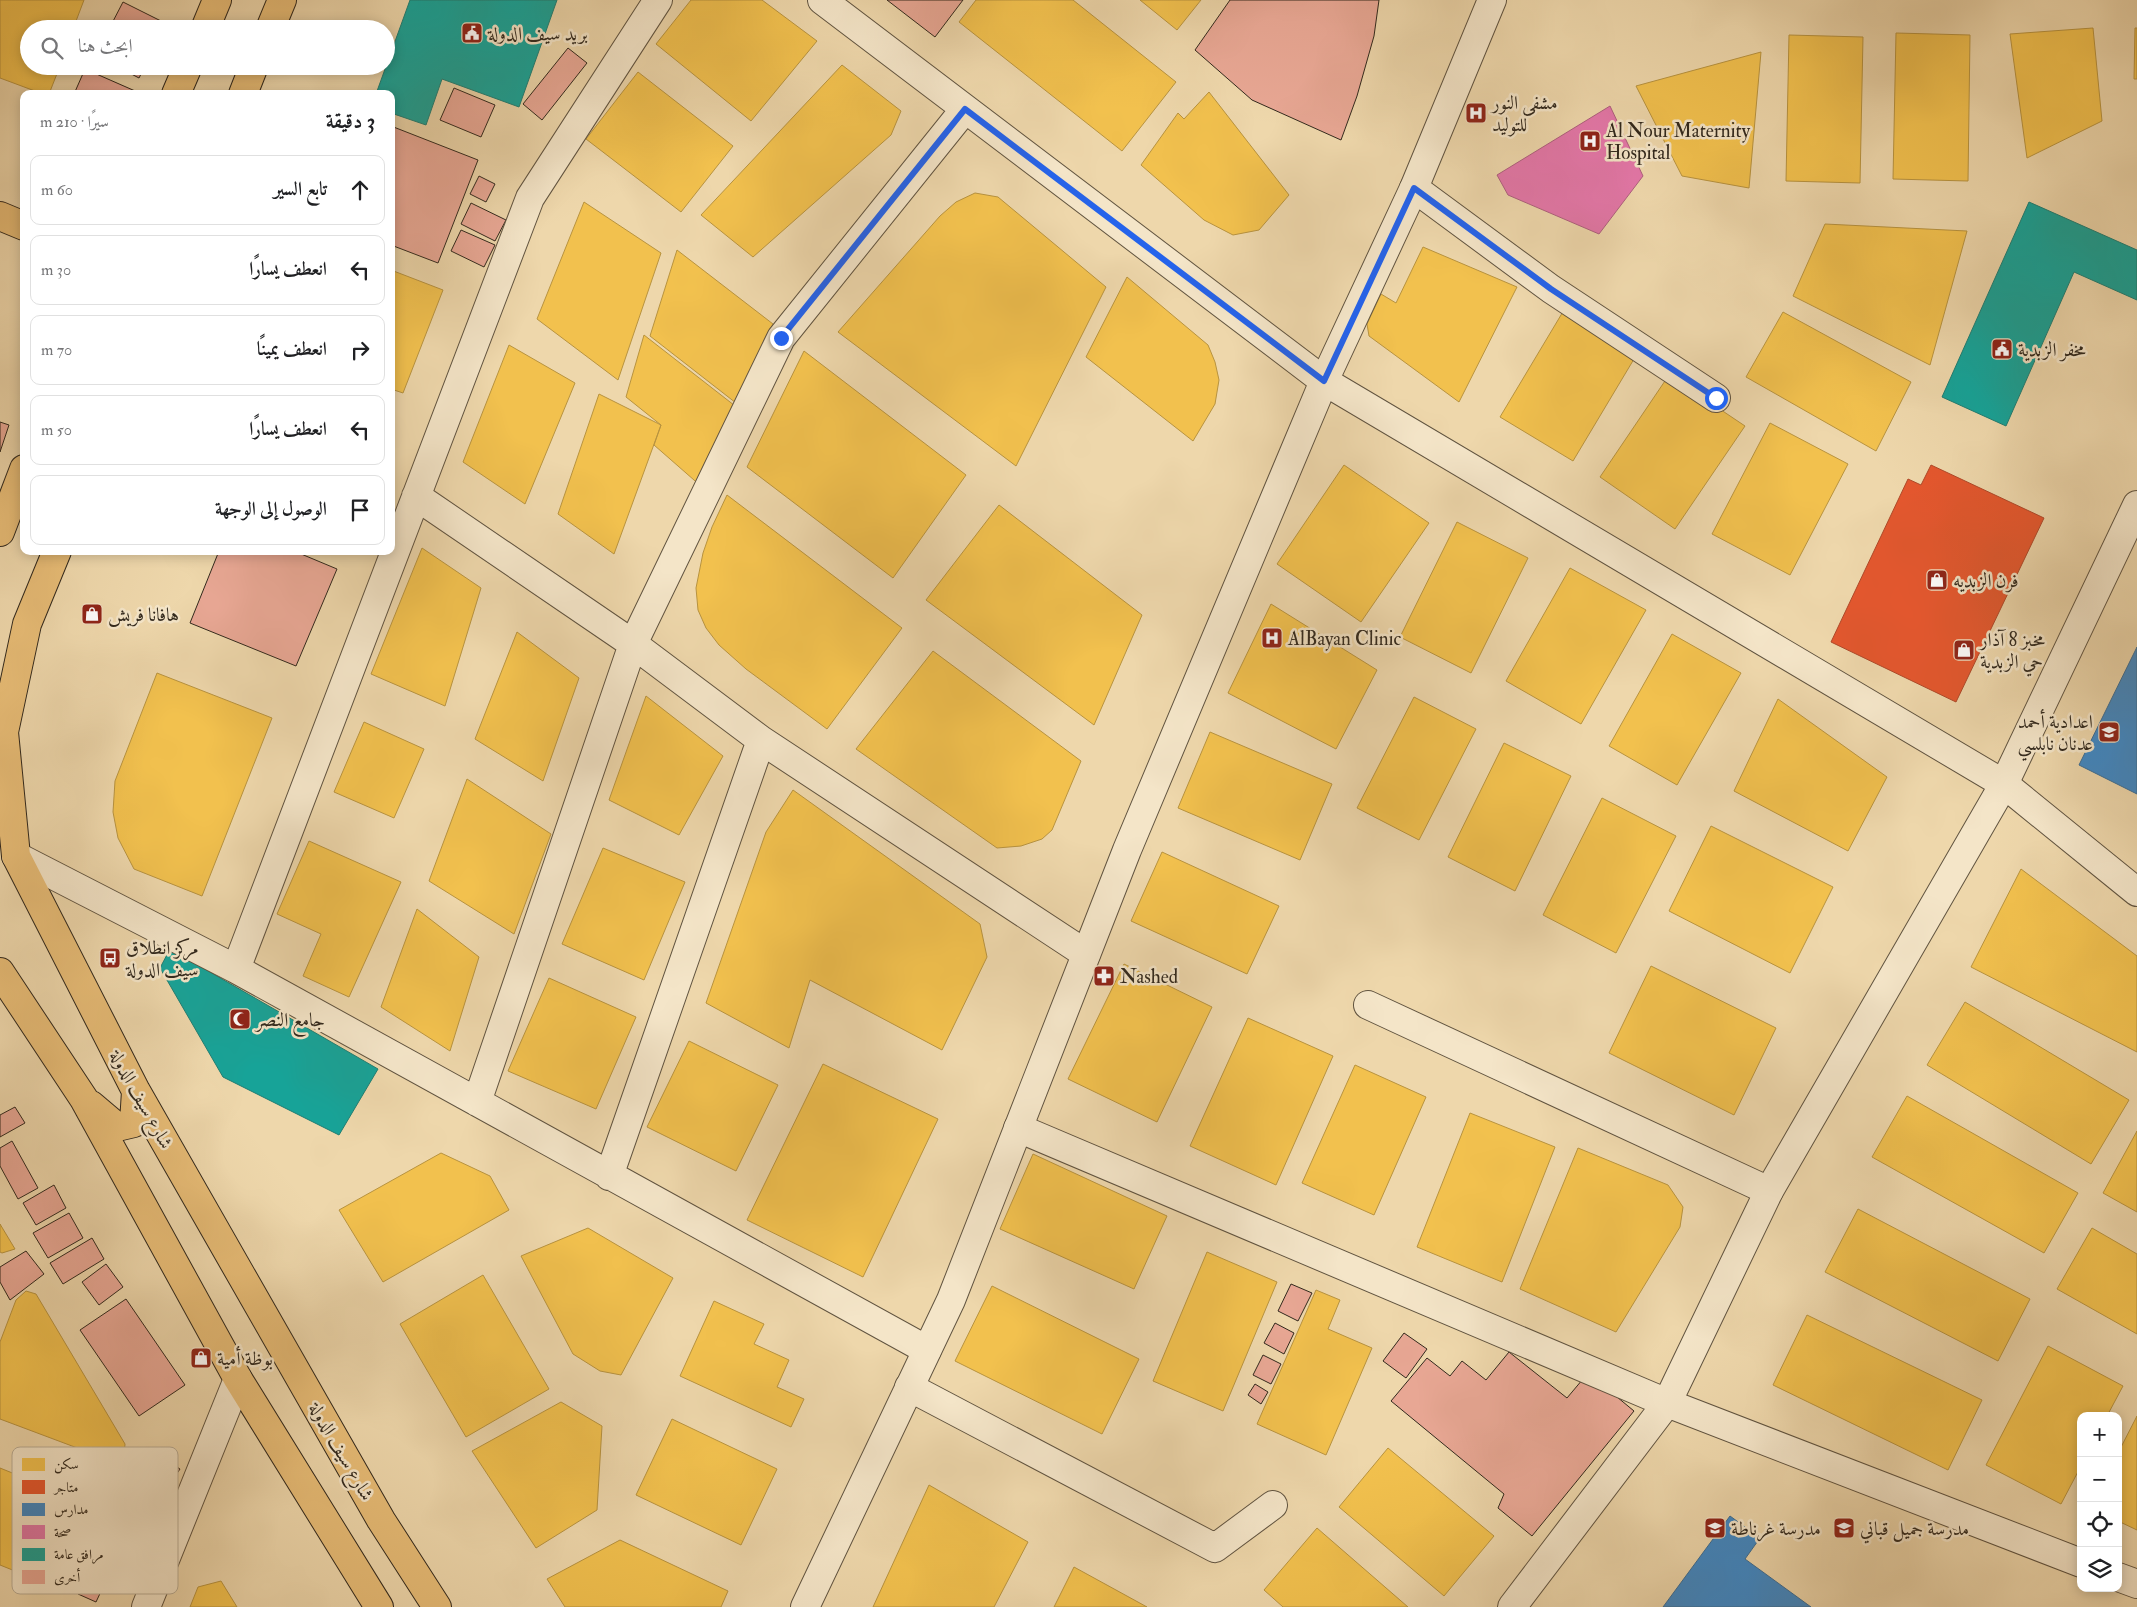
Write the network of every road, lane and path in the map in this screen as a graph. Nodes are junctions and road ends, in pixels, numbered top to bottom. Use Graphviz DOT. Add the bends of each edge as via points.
graph roads {
  1 [pos="218,0"];
  2 [pos="282,0"];
  3 [pos="658,0"];
  4 [pos="822,0"];
  5 [pos="1492,0"];
  6 [pos="209,20"];
  7 [pos="274,20"];
  8 [pos="184,75"];
  9 [pos="250,75"];
  10 [pos="178,90"];
  11 [pos="245,90"];
  12 [pos="965,109"];
  13 [pos="1414,188"];
  14 [pos="0,216"];
  15 [pos="20,224"];
  16 [pos="1324,381"];
  17 [pos="1716,398"];
  18 [pos="20,480"];
  19 [pos="416,496"];
  20 [pos="2137,505"];
  21 [pos="0,532"];
  22 [pos="395,551"];
  23 [pos="55,555"];
  24 [pos="394,555"];
  25 [pos="633,644"];
  26 [pos="761,740"];
  27 [pos="2004,784"];
  28 [pos="16,856"];
  29 [pos="2137,892"];
  30 [pos="1086,954"];
  31 [pos="236,969"];
  32 [pos="0,972"];
  33 [pos="1368,1005"];
  34 [pos="136,1091"];
  35 [pos="84,1099"];
  36 [pos="477,1102"];
  37 [pos="1018,1128"];
  38 [pos="609,1176"];
  39 [pos="1769,1190"];
  40 [pos="927,1350"];
  41 [pos="238,1378"];
  42 [pos="909,1387"];
  43 [pos="1667,1403"];
  44 [pos="1274,1504"];
  45 [pos="178,1527"];
  46 [pos="2077,1561"];
  47 [pos="2122,1578"];
  48 [pos="2137,1584"];
  49 [pos="151,1594"];
  50 [pos="146,1607"];
  51 [pos="379,1607"];
  52 [pos="437,1607"];
  53 [pos="805,1607"];
  54 [pos="1512,1607"];
  1 -- 6 [label="main road"];
  2 -- 7 [label="main road"];
  3 -- 19 [label="street" via="530,198"];
  4 -- 12 [label="street"];
  5 -- 13 [label="street"];
  8 -- 10 [label="main road"];
  9 -- 11 [label="main road"];
  12 -- 16 [label="street"];
  12 -- 25 [label="street" via="781,338"];
  13 -- 16 [label="street"];
  13 -- 17 [label="street" via="1551,289"];
  14 -- 15 [label="main road"];
  16 -- 27 [label="street"];
  16 -- 30 [label="street"];
  18 -- 21 [label="main road"];
  19 -- 22 [label="street"];
  19 -- 25 [label="street"];
  20 -- 27 [label="street"];
  23 -- 28 [label="main road, شارع سيف الدولة" via="27,624 4,732"];
  24 -- 31 [label="street"];
  25 -- 26 [label="street"];
  25 -- 36 [label="street"];
  26 -- 30 [label="street"];
  26 -- 38 [label="street"];
  27 -- 29 [label="street"];
  27 -- 39 [label="street"];
  28 -- 31 [label="street"];
  28 -- 34 [label="main road, شارع سيف الدولة"];
  30 -- 37 [label="street"];
  31 -- 36 [label="street"];
  32 -- 35 [label="main road"];
  33 -- 39 [label="street"];
  34 -- 35 [label="main road" via="134,1123 118,1127"];
  34 -- 52 [label="main road, شارع سيف الدولة" via="381,1520"];
  35 -- 41 [label="main road"];
  36 -- 38 [label="street"];
  37 -- 40 [label="street" via="951,1300"];
  37 -- 43 [label="street"];
  38 -- 40 [label="street"];
  39 -- 43 [label="street"];
  40 -- 42 [label="street"];
  41 -- 45 [label="street"];
  41 -- 51 [label="main road"];
  42 -- 44 [label="street" via="1215,1548"];
  42 -- 53 [label="street"];
  43 -- 46 [label="street"];
  43 -- 54 [label="street"];
  47 -- 48 [label="street"];
  49 -- 50 [label="street"];
}
